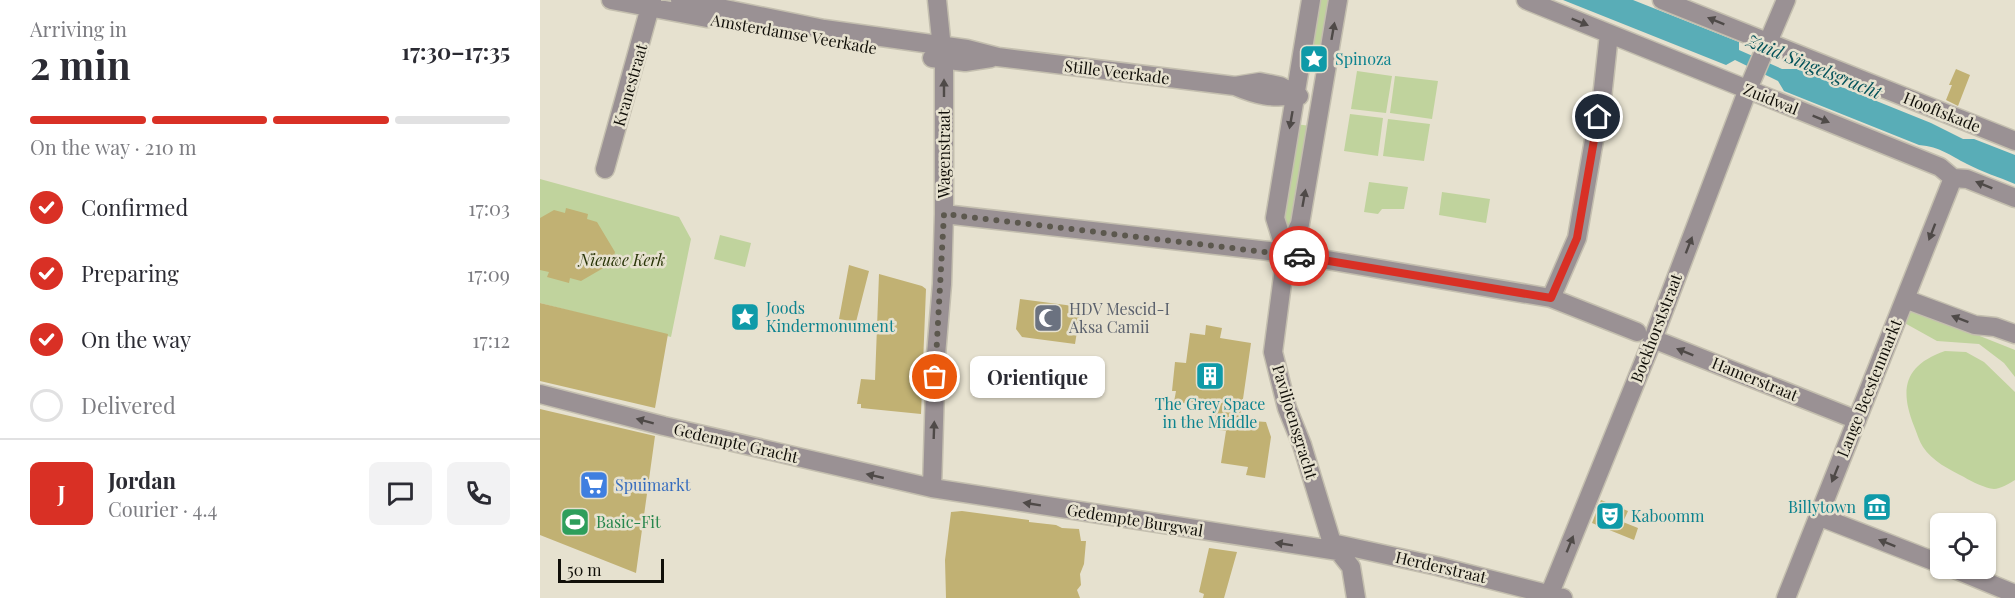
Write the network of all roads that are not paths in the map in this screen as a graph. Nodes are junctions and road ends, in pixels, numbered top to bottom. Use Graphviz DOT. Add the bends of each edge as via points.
graph roads {
  1 [pos="611,0"];
  2 [pos="937,0"];
  3 [pos="1311,0"];
  4 [pos="1338,0"];
  5 [pos="1526,0"];
  6 [pos="1662,0"];
  7 [pos="1786,0"];
  8 [pos="664,4"];
  9 [pos="1609,34"];
  10 [pos="942,53"];
  11 [pos="1759,66"];
  12 [pos="1295,95"];
  13 [pos="1320,103"];
  14 [pos="2015,141"];
  15 [pos="604,169"];
  16 [pos="1953,178"];
  17 [pos="2015,198"];
  18 [pos="944,214"];
  19 [pos="1286,253"];
  20 [pos="1551,298"];
  21 [pos="1905,298"];
  22 [pos="2015,334"];
  23 [pos="1645,335"];
  24 [pos="540,394"];
  25 [pos="1857,420"];
  26 [pos="932,489"];
  27 [pos="1818,516"];
  28 [pos="1335,547"];
  29 [pos="1930,560"];
  30 [pos="1980,579"];
  31 [pos="2014,592"];
  32 [pos="1554,596"];
  33 [pos="1356,598"];
  34 [pos="1785,598"];
  1 -- 8 [label="street, Amsterdamse Veerkade"];
  2 -- 10 [label="street, Wagenstraat"];
  3 -- 12 [label="street, Paviljoensgracht"];
  13 -- 4 [label="street, Paviljoensgracht, one-way"];
  5 -- 9 [label="street, Zuidwal, one-way"];
  11 -- 6 [label="street, one-way"];
  7 -- 11 [label="street, Boekhorststraat"];
  8 -- 10 [label="street, Amsterdamse Veerkade" via="837,43"];
  8 -- 15 [label="street, Kranestraat"];
  9 -- 11 [label="street, Zuidwal"];
  9 -- 20 [label="street" via="1602,98 1577,238"];
  10 -- 12 [label="street, Stille Veerkade" via="965,62 998,57 1235,86 1260,82 1280,86"];
  18 -- 10 [label="street, Wagenstraat, one-way"];
  11 -- 14 [label="street, Hooftskade"];
  11 -- 16 [label="street, Zuidwal, one-way" via="1940,167"];
  23 -- 11 [label="street, Boekhorststraat, one-way"];
  12 -- 13 [label="street, Stille Veerkade"];
  12 -- 19 [label="street, Paviljoensgracht, one-way" via="1275,218"];
  19 -- 13 [label="street, Paviljoensgracht, one-way" via="1300,224"];
  17 -- 16 [label="street, Zuidwal, one-way" via="1967,178"];
  16 -- 21 [label="street, Lange Beestenmarkt, one-way"];
  18 -- 19 [label="street, Hamerstraat"];
  26 -- 18 [label="street, Wagenstraat, one-way"];
  19 -- 20 [label="street, Hamerstraat"];
  19 -- 28 [label="street, Paviljoensgracht" via="1273,352 1287,408"];
  20 -- 23 [label="street, Hamerstraat"];
  22 -- 21 [label="street, one-way" via="1975,325"];
  21 -- 25 [label="street, Lange Beestenmarkt"];
  25 -- 23 [label="street, Hamerstraat, one-way"];
  32 -- 23 [label="street, Boekhorststraat, one-way"];
  26 -- 24 [label="street, Gedempte Gracht, one-way"];
  25 -- 27 [label="street, Lange Beestenmarkt, one-way"];
  28 -- 26 [label="street, Gedempte Burgwal, one-way"];
  29 -- 27 [label="street, one-way"];
  27 -- 34 [label="street, Lange Beestenmarkt"];
  28 -- 32 [label="street, Herderstraat"];
  28 -- 33 [label="street, Paviljoensgracht" via="1351,567"];
  30 -- 31 [label="street"];
}
